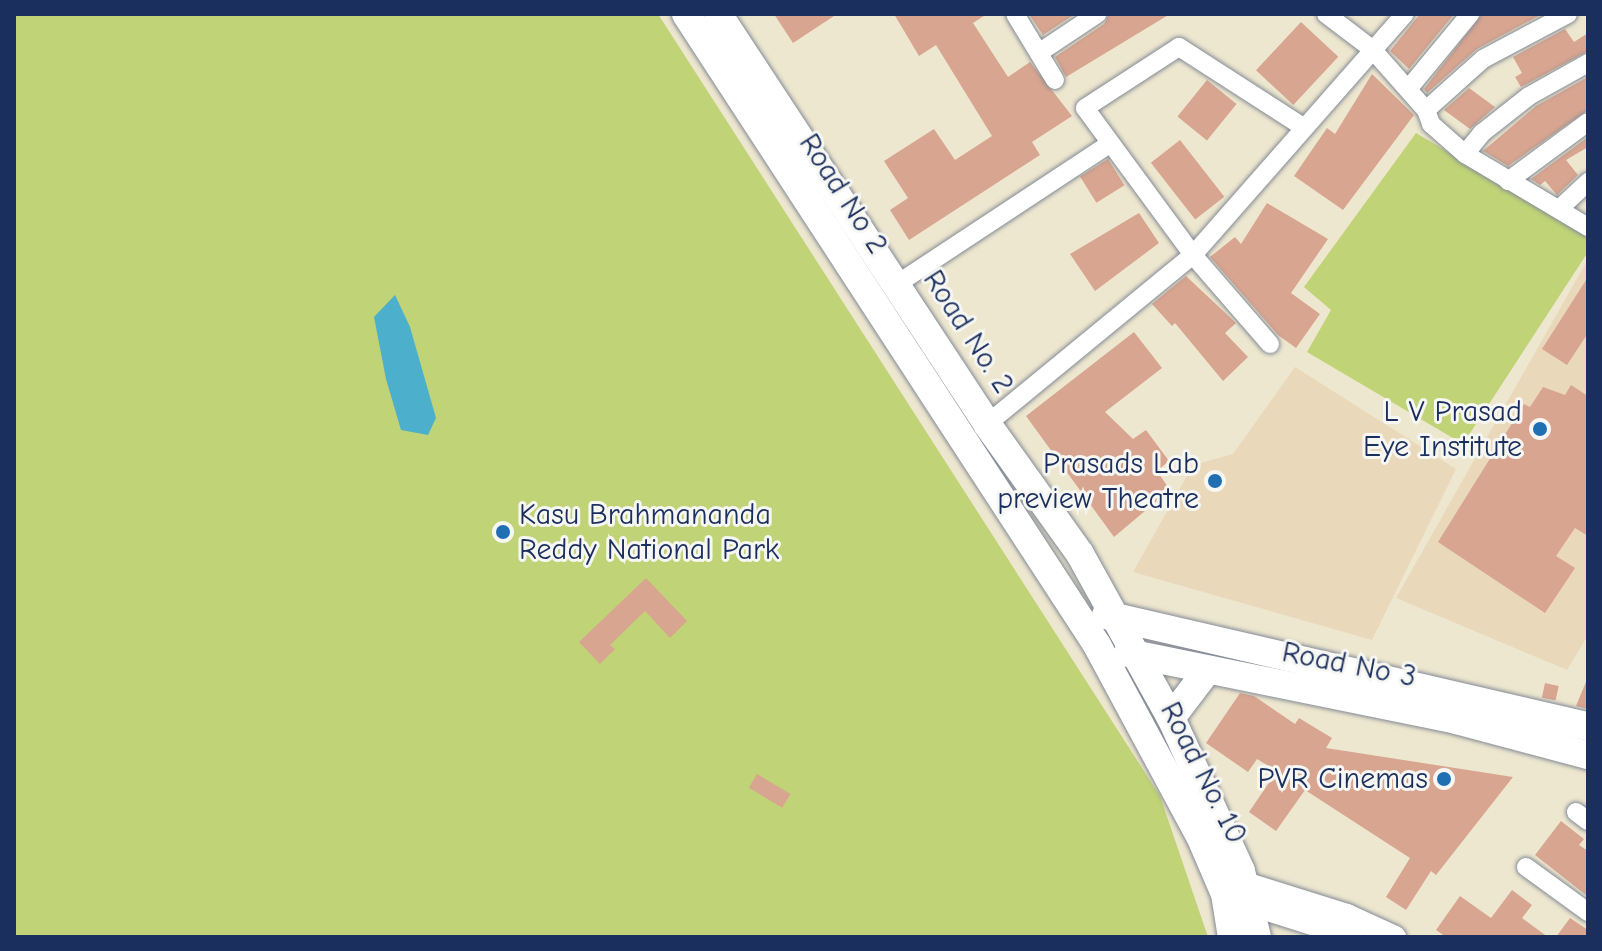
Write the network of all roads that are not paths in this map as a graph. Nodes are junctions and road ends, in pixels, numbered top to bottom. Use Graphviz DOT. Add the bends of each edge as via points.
graph roads {
  1 [pos="686,14"];
  2 [pos="718,14"];
  3 [pos="1015,14"];
  4 [pos="1097,14"];
  5 [pos="1326,14"];
  6 [pos="1405,14"];
  7 [pos="1470,14"];
  8 [pos="1568,14"];
  9 [pos="1372,49"];
  10 [pos="1040,52"];
  11 [pos="1588,63"];
  12 [pos="1055,80"];
  13 [pos="1409,88"];
  14 [pos="1426,110"];
  15 [pos="1588,122"];
  16 [pos="1303,127"];
  17 [pos="1109,144"];
  18 [pos="1465,154"];
  19 [pos="1508,181"];
  20 [pos="1588,182"];
  21 [pos="1559,209"];
  22 [pos="1588,227"];
  23 [pos="1193,255"];
  24 [pos="897,284"];
  25 [pos="1270,344"];
  26 [pos="987,424"];
  27 [pos="1080,554"];
  28 [pos="1075,608"];
  29 [pos="1117,618"];
  30 [pos="1158,631"];
  31 [pos="1097,645"];
  32 [pos="1136,655"];
  33 [pos="1206,672"];
  34 [pos="1156,689"];
  35 [pos="1171,718"];
  36 [pos="1588,726"];
  37 [pos="1588,755"];
  38 [pos="1526,867"];
  39 [pos="1247,894"];
  40 [pos="1588,912"];
  41 [pos="1232,937"];
  42 [pos="1257,937"];
  43 [pos="1353,937"];
  44 [pos="1395,937"];
  1 -- 28 [label="main road, Road No 2"];
  2 -- 24 [label="main road, Road No. 2"];
  3 -- 10 [label="street"];
  4 -- 10 [label="street"];
  5 -- 9 [label="street"];
  6 -- 9 [label="street"];
  7 -- 13 [label="street"];
  8 -- 14 [label="street" via="1483,59"];
  9 -- 13 [label="street"];
  9 -- 16 [label="street"];
  10 -- 12 [label="street"];
  11 -- 18 [label="street" via="1529,96 1482,133"];
  13 -- 14 [label="street"];
  14 -- 18 [label="street" via="1431,124"];
  15 -- 19 [label="street"];
  16 -- 17 [label="street" via="1179,47 1085,108"];
  16 -- 23 [label="street"];
  17 -- 23 [label="street"];
  17 -- 24 [label="street"];
  18 -- 19 [label="street"];
  19 -- 21 [label="street"];
  20 -- 21 [label="street"];
  21 -- 22 [label="street"];
  23 -- 25 [label="street"];
  23 -- 26 [label="street"];
  24 -- 26 [label="main road, Road No. 2"];
  26 -- 27 [label="main road, Road No. 2"];
  27 -- 29 [label="main road, Road No. 2"];
  27 -- 30 [label="main road" via="1127,607"];
  28 -- 29 [label="main road"];
  28 -- 31 [label="main road"];
  29 -- 30 [label="main road"];
  29 -- 32 [label="main road, Road No. 2"];
  30 -- 36 [label="main road"];
  31 -- 32 [label="main road, Road No 3"];
  31 -- 41 [label="main road, Road No. 10" via="1200,836 1225,894"];
  32 -- 33 [label="main road, Road No 3"];
  32 -- 34 [label="main road, Road No. 2"];
  33 -- 35 [label="main road"];
  33 -- 37 [label="main road, Road No 3" via="1456,720"];
  34 -- 35 [label="main road, Road No. 10"];
  35 -- 39 [label="main road, Road No. 10"];
  38 -- 40 [label="street"];
  39 -- 42 [label="main road, Road No. 10"];
  39 -- 43 [label="street"];
  39 -- 44 [label="street" via="1347,915"];
}
